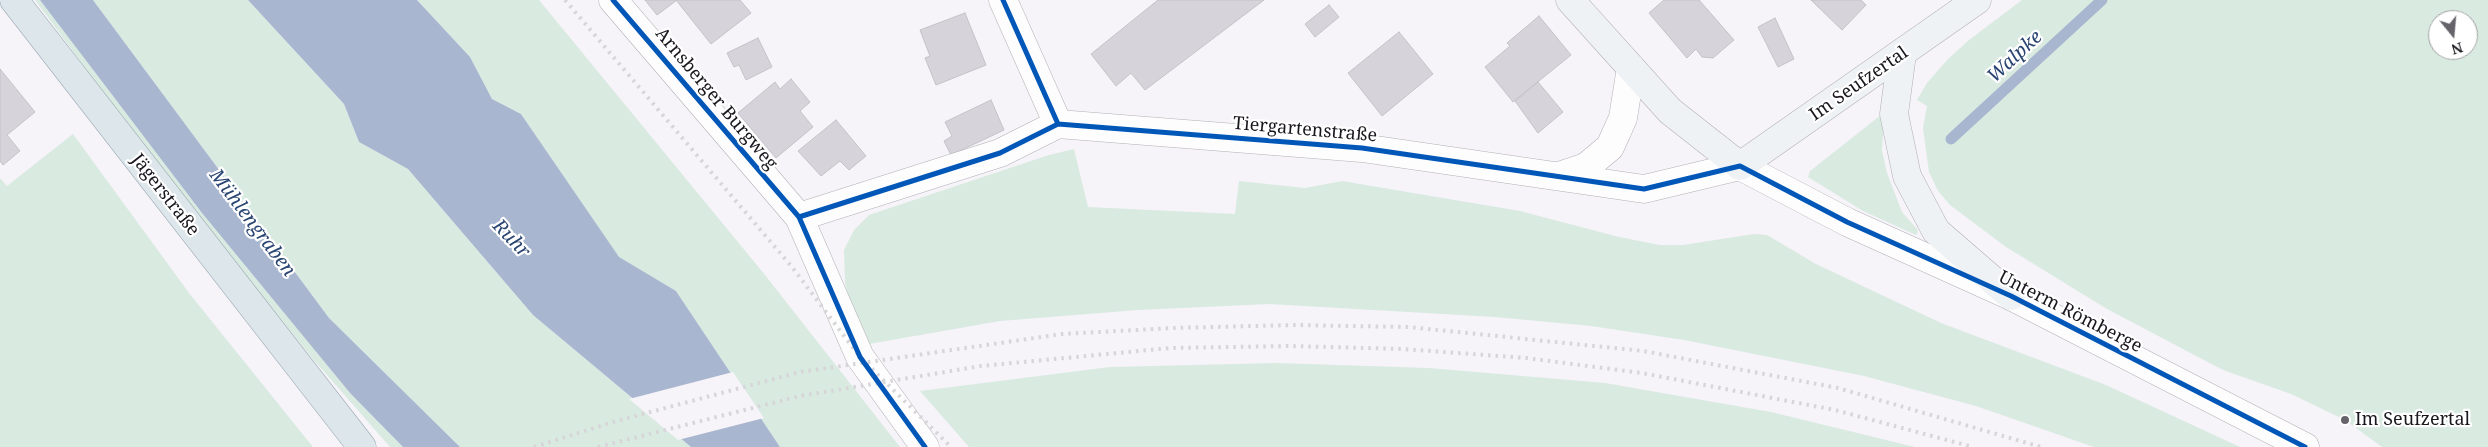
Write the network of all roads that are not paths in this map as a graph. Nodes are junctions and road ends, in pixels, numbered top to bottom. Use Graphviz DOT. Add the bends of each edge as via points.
graph roads {
  1 [pos="14,0"];
  2 [pos="614,0"];
  3 [pos="1003,0"];
  4 [pos="1570,0"];
  5 [pos="1977,0"];
  6 [pos="1902,54"];
  7 [pos="1631,68"];
  8 [pos="1058,124"];
  9 [pos="1740,166"];
  10 [pos="1558,176"];
  11 [pos="799,217"];
  12 [pos="2011,296"];
  13 [pos="362,447"];
  14 [pos="925,447"];
  15 [pos="2305,447"];
  1 -- 13 [label="main road, Jägerstraße"];
  2 -- 11 [label="street, Arnsberger Burgweg"];
  3 -- 8 [label="street"];
  4 -- 7 [label="main road, Unterm Römberge"];
  5 -- 6 [label="main road, Im Seufzertal"];
  6 -- 9 [label="main road, Im Seufzertal"];
  6 -- 12 [label="main road" via="1894,114 1907,176 1936,231"];
  7 -- 9 [label="main road, Unterm Römberge" via="1670,111"];
  7 -- 10 [label="street, Tiergartenstraße" via="1623,118 1610,147 1586,167"];
  8 -- 10 [label="street, Tiergartenstraße" via="1362,148"];
  8 -- 11 [label="street" via="1000,153"];
  9 -- 10 [label="street, Tiergartenstraße" via="1644,189"];
  9 -- 12 [label="street, Unterm Römberge" via="1847,222"];
  11 -- 14 [label="street, Arnsberger Burgweg" via="860,357"];
  12 -- 15 [label="street, Unterm Römberge"];
}
